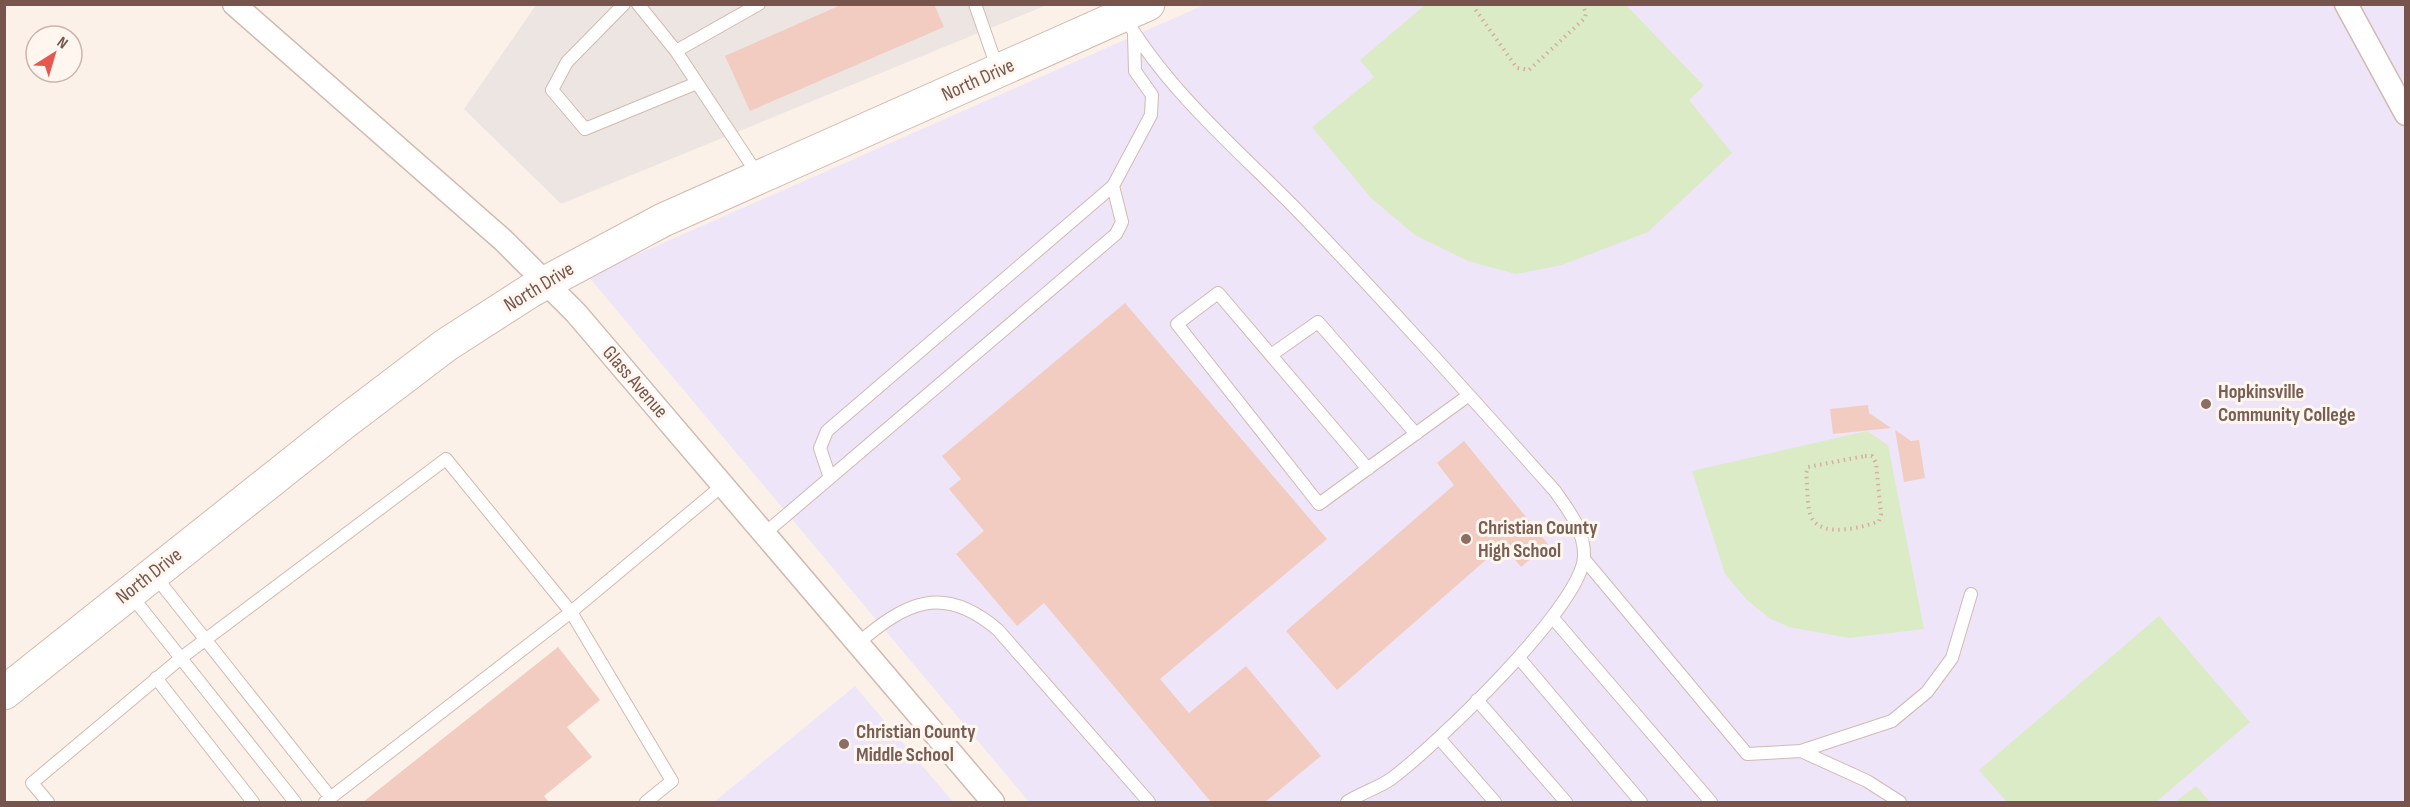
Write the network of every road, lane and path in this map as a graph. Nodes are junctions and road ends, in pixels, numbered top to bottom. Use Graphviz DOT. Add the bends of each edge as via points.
graph roads {
  1 [pos="234,4"];
  2 [pos="624,4"];
  3 [pos="638,4"];
  4 [pos="759,4"];
  5 [pos="975,4"];
  6 [pos="1475,4"];
  7 [pos="1582,4"];
  8 [pos="2349,6"];
  9 [pos="1135,18"];
  10 [pos="676,51"];
  11 [pos="998,71"];
  12 [pos="697,83"];
  13 [pos="2406,114"];
  14 [pos="759,177"];
  15 [pos="1113,186"];
  16 [pos="546,282"];
  17 [pos="1271,355"];
  18 [pos="1469,395"];
  19 [pos="1416,434"];
  20 [pos="1865,456"];
  21 [pos="1368,469"];
  22 [pos="830,478"];
  23 [pos="723,485"];
  24 [pos="764,534"];
  25 [pos="1584,559"];
  26 [pos="141,583"];
  27 [pos="1971,594"];
  28 [pos="571,612"];
  29 [pos="1552,617"];
  30 [pos="204,640"];
  31 [pos="857,644"];
  32 [pos="181,658"];
  33 [pos="1519,658"];
  34 [pos="156,678"];
  35 [pos="4,693"];
  36 [pos="1477,700"];
  37 [pos="1439,738"];
  38 [pos="1801,750"];
  39 [pos="328,800"];
  40 [pos="48,802"];
  41 [pos="253,802"];
  42 [pos="295,802"];
  43 [pos="646,802"];
  44 [pos="993,802"];
  45 [pos="1149,802"];
  46 [pos="1347,802"];
  47 [pos="1495,802"];
  48 [pos="1566,802"];
  49 [pos="1641,802"];
  50 [pos="1711,802"];
  51 [pos="1900,802"];
  1 -- 16 [label="street, Glass Avenue"];
  2 -- 12 [label="lane" via="567,62 552,90 585,129"];
  3 -- 10 [label="lane"];
  4 -- 10 [label="lane"];
  5 -- 11 [label="lane"];
  6 -- 7 [label="path" via="1474,9 1516,68 1524,71 1585,18 1587,13"];
  8 -- 13 [label="street"];
  9 -- 11 [label="main road, North Drive"];
  9 -- 15 [label="lane" via="1135,71 1152,95 1151,115"];
  9 -- 18 [label="lane" via="1199,113"];
  10 -- 12 [label="lane"];
  11 -- 14 [label="main road, North Drive"];
  12 -- 14 [label="lane"];
  14 -- 16 [label="main road, North Drive" via="663,220"];
  15 -- 22 [label="lane" via="828,431 820,448"];
  15 -- 22 [label="lane" via="1122,222 1116,234"];
  16 -- 23 [label="street, Glass Avenue"];
  16 -- 26 [label="main road, North Drive" via="446,345"];
  17 -- 19 [label="lane" via="1318,322"];
  17 -- 21 [label="lane"];
  17 -- 21 [label="lane" via="1218,293 1177,324 1319,504"];
  18 -- 19 [label="lane"];
  18 -- 25 [label="lane" via="1556,491 1581,534"];
  19 -- 21 [label="lane"];
  20 -- 20 [label="path" via="1808,467 1812,518 1820,526 1829,530 1879,521 1876,463 1872,456"];
  22 -- 24 [label="lane"];
  23 -- 24 [label="street, Glass Avenue"];
  23 -- 28 [label="lane"];
  24 -- 31 [label="street, Glass Avenue"];
  25 -- 29 [label="lane"];
  25 -- 38 [label="lane" via="1747,754"];
  26 -- 30 [label="lane"];
  26 -- 32 [label="lane"];
  26 -- 35 [label="main road, North Drive"];
  27 -- 38 [label="lane" via="1952,658 1927,692 1892,722"];
  28 -- 30 [label="lane" via="446,459"];
  28 -- 39 [label="lane"];
  28 -- 43 [label="lane" via="672,781"];
  29 -- 33 [label="lane"];
  29 -- 50 [label="lane"];
  30 -- 32 [label="lane"];
  30 -- 39 [label="lane"];
  31 -- 44 [label="street, Glass Avenue"];
  31 -- 45 [label="lane" via="906,608 933,603 975,612 998,630"];
  32 -- 34 [label="lane"];
  32 -- 42 [label="lane"];
  33 -- 36 [label="lane"];
  33 -- 49 [label="lane"];
  34 -- 40 [label="lane" via="32,783"];
  34 -- 41 [label="lane"];
  36 -- 37 [label="lane"];
  36 -- 48 [label="lane"];
  37 -- 46 [label="lane" via="1388,781"];
  37 -- 47 [label="lane"];
  38 -- 51 [label="lane"];
}
